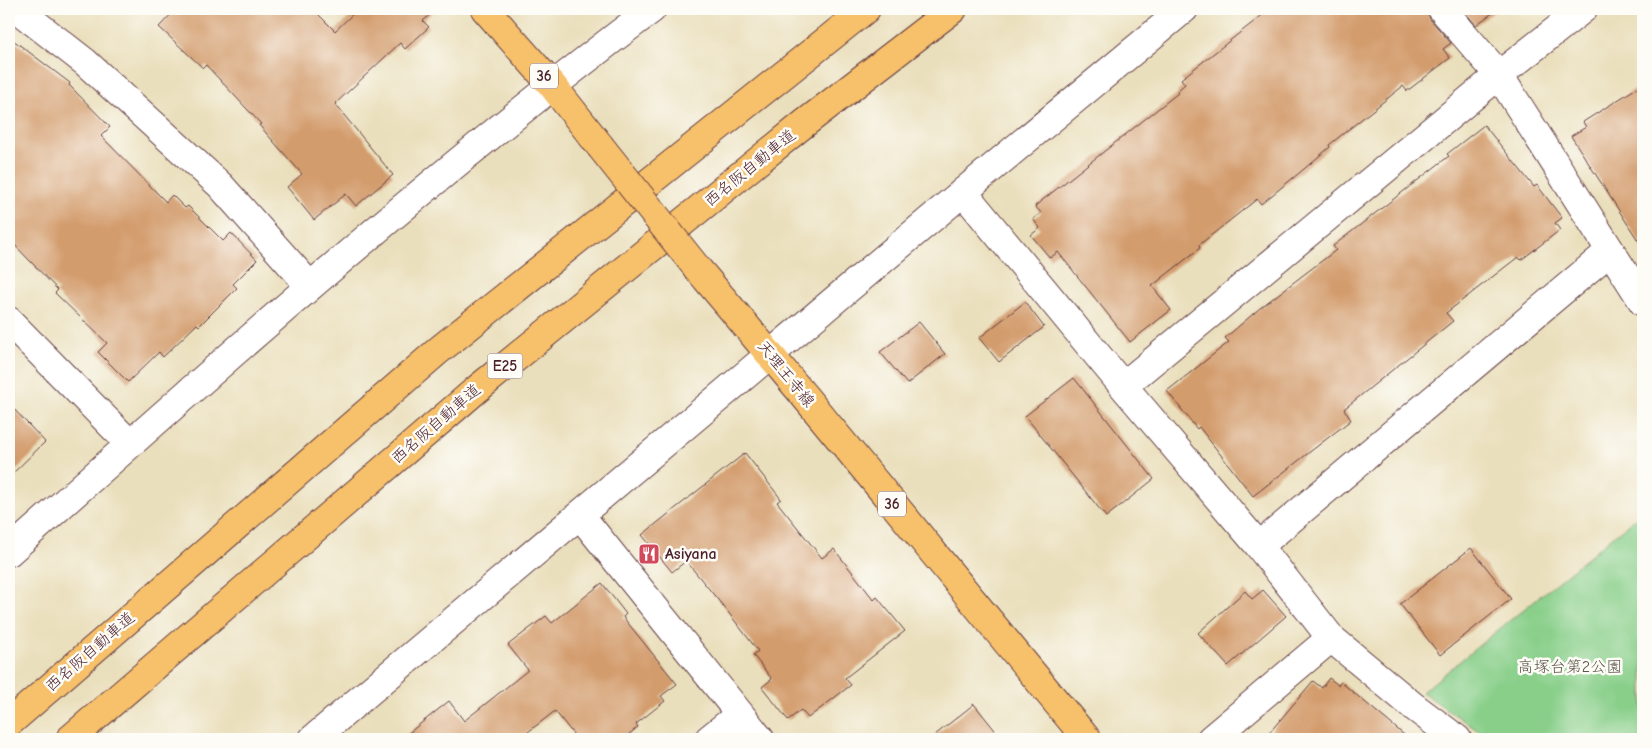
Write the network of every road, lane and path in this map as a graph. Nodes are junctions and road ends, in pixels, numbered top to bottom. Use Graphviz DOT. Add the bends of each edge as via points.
graph roads {
  1 [pos="16,9"];
  2 [pos="485,9"];
  3 [pos="652,9"];
  4 [pos="866,9"];
  5 [pos="953,9"];
  6 [pos="1184,9"];
  7 [pos="1442,9"];
  8 [pos="1583,9"];
  9 [pos="1499,76"];
  10 [pos="552,85"];
  11 [pos="964,192"];
  12 [pos="1610,251"];
  13 [pos="310,286"];
  14 [pos="1643,302"];
  15 [pos="9,321"];
  16 [pos="771,355"];
  17 [pos="1122,386"];
  18 [pos="130,444"];
  19 [pos="580,515"];
  20 [pos="1258,546"];
  21 [pos="9,552"];
  22 [pos="1331,638"];
  23 [pos="739,715"];
  24 [pos="9,723"];
  25 [pos="70,739"];
  26 [pos="313,739"];
  27 [pos="709,739"];
  28 [pos="760,739"];
  29 [pos="1087,739"];
  30 [pos="1211,739"];
  31 [pos="1457,739"];
  1 -- 13 [label="street" via="85,62 220,185"];
  2 -- 10 [label="main road, 天理王寺線 / 36"];
  3 -- 10 [label="street"];
  4 -- 24 [label="main road, 西名阪自動車道" via="438,350"];
  5 -- 25 [label="main road, 西名阪自動車道 / E25" via="806,123 476,390"];
  6 -- 11 [label="street"];
  7 -- 9 [label="street"];
  8 -- 9 [label="street"];
  9 -- 12 [label="street"];
  9 -- 17 [label="street"];
  10 -- 13 [label="street"];
  10 -- 16 [label="main road, 天理王寺線 / 36, bridge" via="697,268"];
  11 -- 16 [label="street"];
  11 -- 17 [label="street"];
  12 -- 14 [label="street"];
  12 -- 20 [label="street"];
  13 -- 18 [label="street"];
  15 -- 18 [label="street"];
  16 -- 19 [label="street"];
  16 -- 29 [label="main road, 天理王寺線 / 36"];
  17 -- 20 [label="street"];
  18 -- 21 [label="street"];
  19 -- 23 [label="street"];
  19 -- 26 [label="street"];
  20 -- 22 [label="street"];
  22 -- 30 [label="street"];
  22 -- 31 [label="street"];
  23 -- 27 [label="street"];
  23 -- 28 [label="street"];
}
